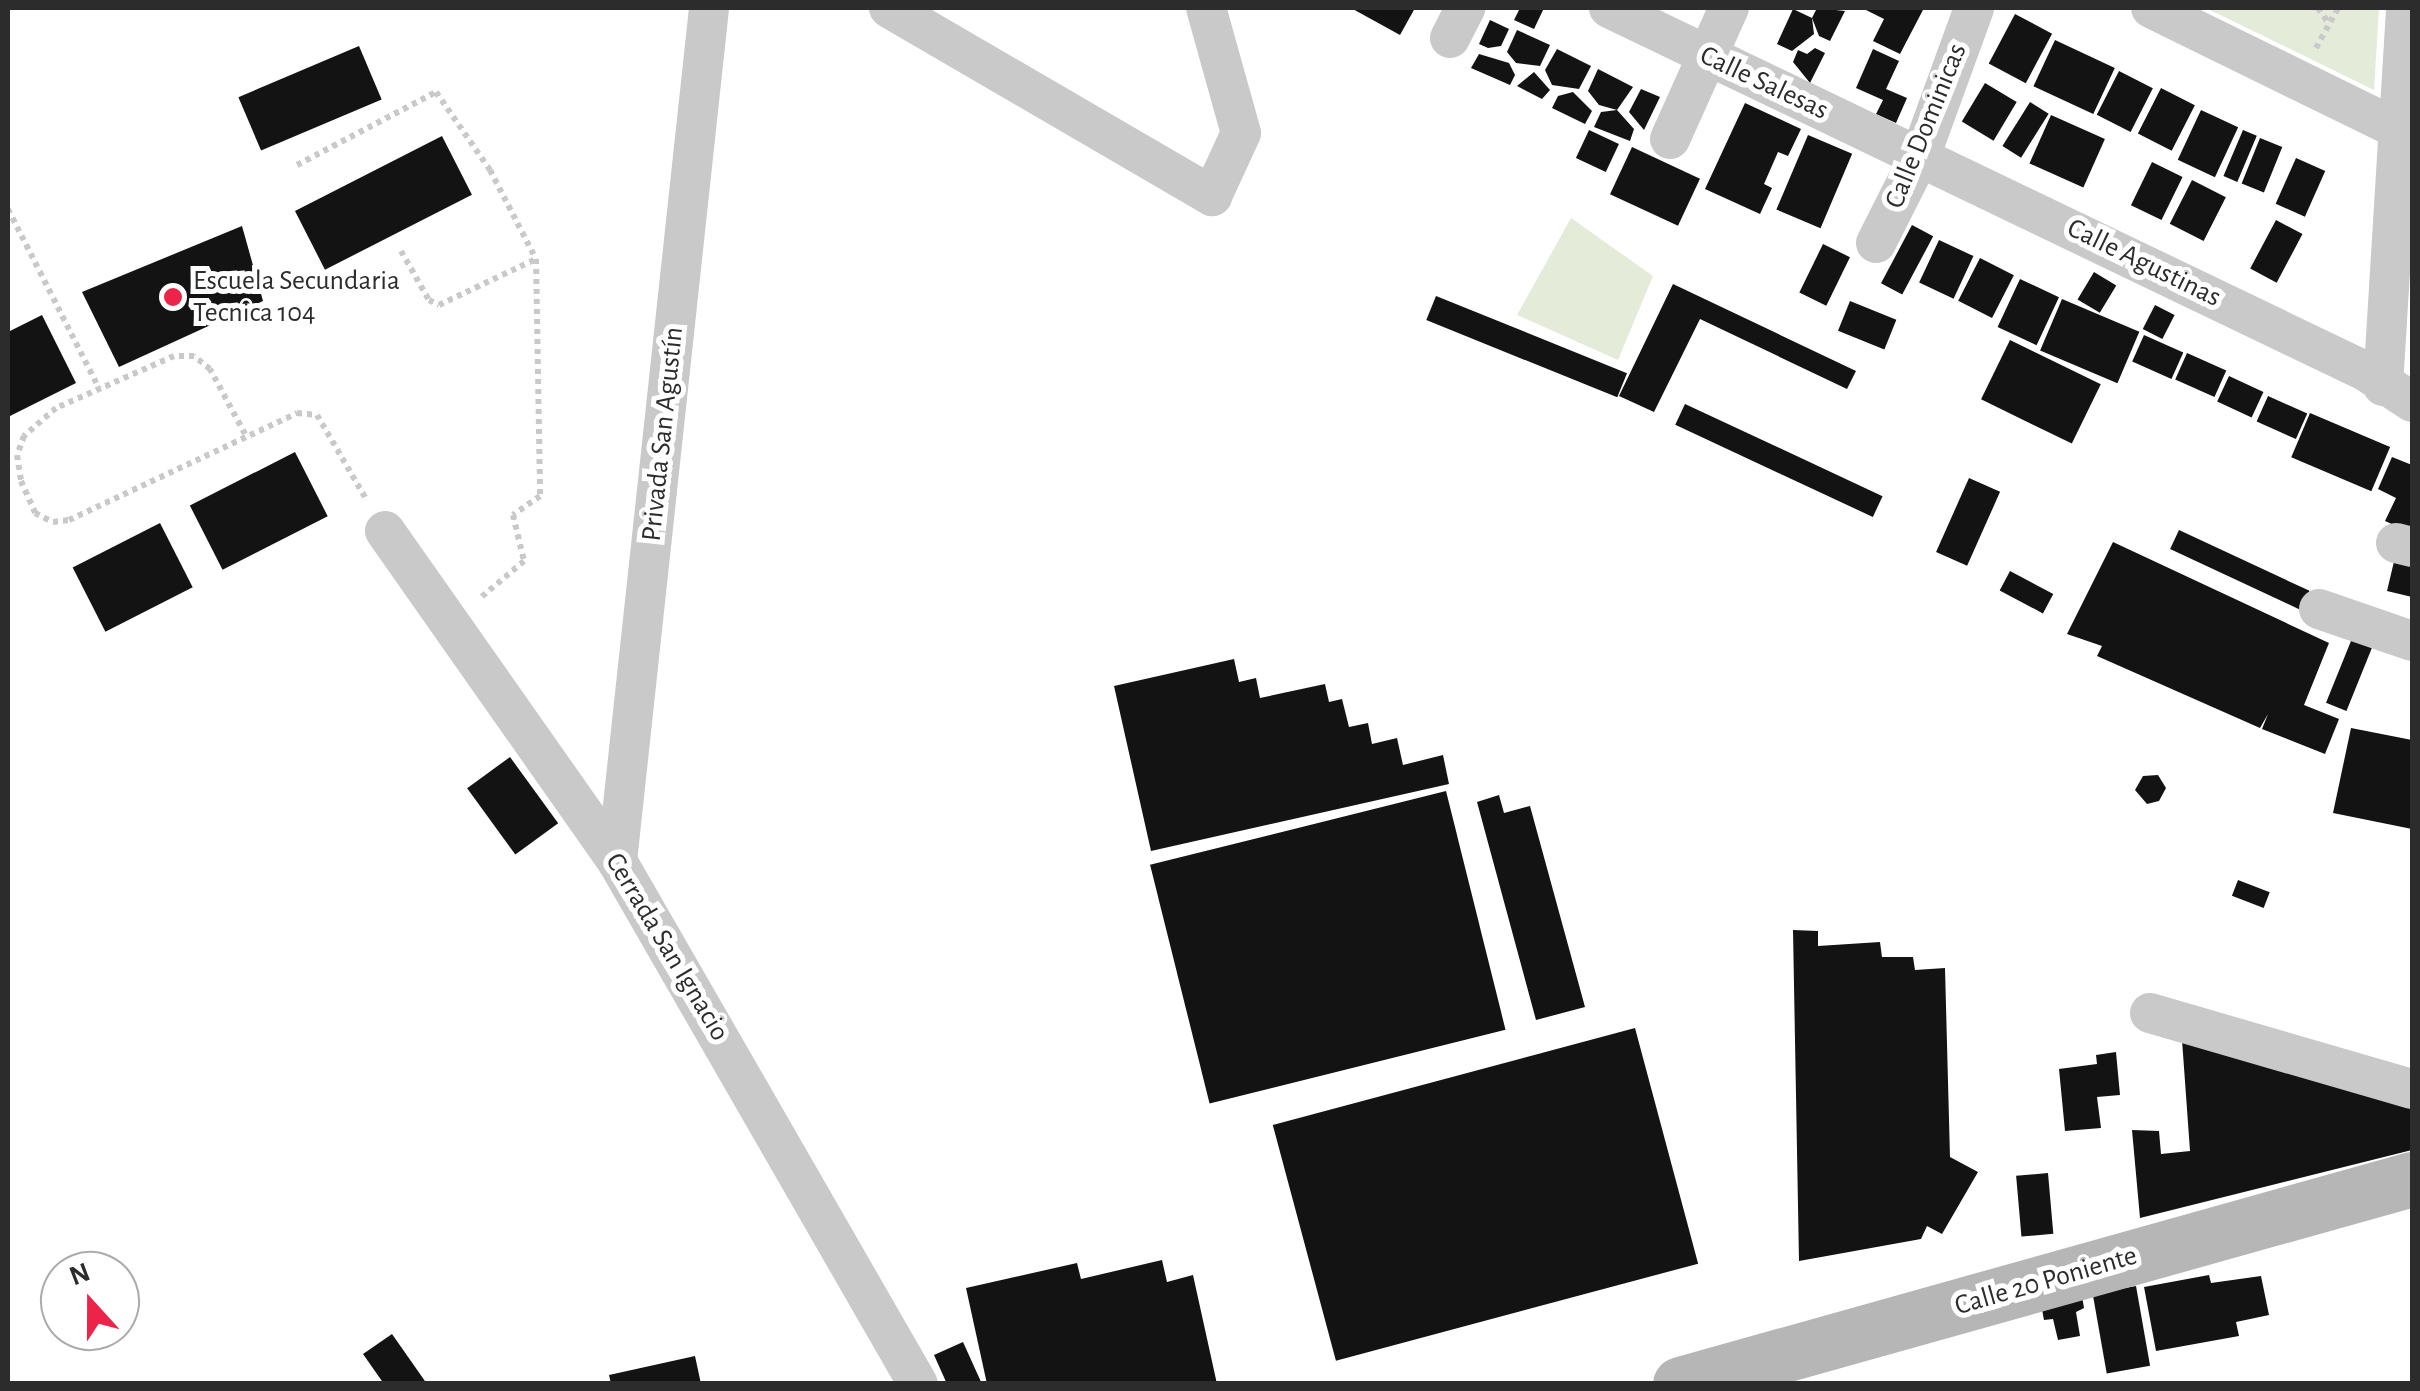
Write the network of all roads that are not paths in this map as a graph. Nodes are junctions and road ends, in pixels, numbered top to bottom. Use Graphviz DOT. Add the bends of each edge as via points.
graph roads {
  1 [pos="709,8"];
  2 [pos="888,8"];
  3 [pos="1206,8"];
  4 [pos="1608,8"];
  5 [pos="1729,8"];
  6 [pos="1974,8"];
  7 [pos="2151,8"];
  8 [pos="2406,8"];
  9 [pos="1707,58"];
  10 [pos="2400,130"];
  11 [pos="1670,138"];
  12 [pos="1920,154"];
  13 [pos="1876,243"];
  14 [pos="2393,379"];
  15 [pos="385,531"];
  16 [pos="2319,609"];
  17 [pos="2412,641"];
  18 [pos="616,861"];
  19 [pos="2150,1014"];
  20 [pos="2412,1088"];
  21 [pos="2412,1179"];
  22 [pos="918,1384"];
  23 [pos="1680,1384"];
  1 -- 18 [label="street, Privada San Agustín"];
  2 -- 3 [label="street" via="1212,196 1242,133"];
  4 -- 9 [label="street, Calle Salesas"];
  5 -- 9 [label="street"];
  6 -- 12 [label="street, Calle Dominicas"];
  7 -- 10 [label="street"];
  8 -- 10 [label="street"];
  9 -- 11 [label="street"];
  9 -- 12 [label="street, Calle Salesas"];
  10 -- 14 [label="street"];
  12 -- 13 [label="street, Calle Dominicas"];
  12 -- 14 [label="street, Calle Agustinas"];
  15 -- 18 [label="street, Cerrada San Ignacio"];
  16 -- 17 [label="street"];
  18 -- 22 [label="street, Cerrada San Ignacio"];
  19 -- 20 [label="street"];
  21 -- 23 [label="main road, Calle 20 Poniente"];
}
